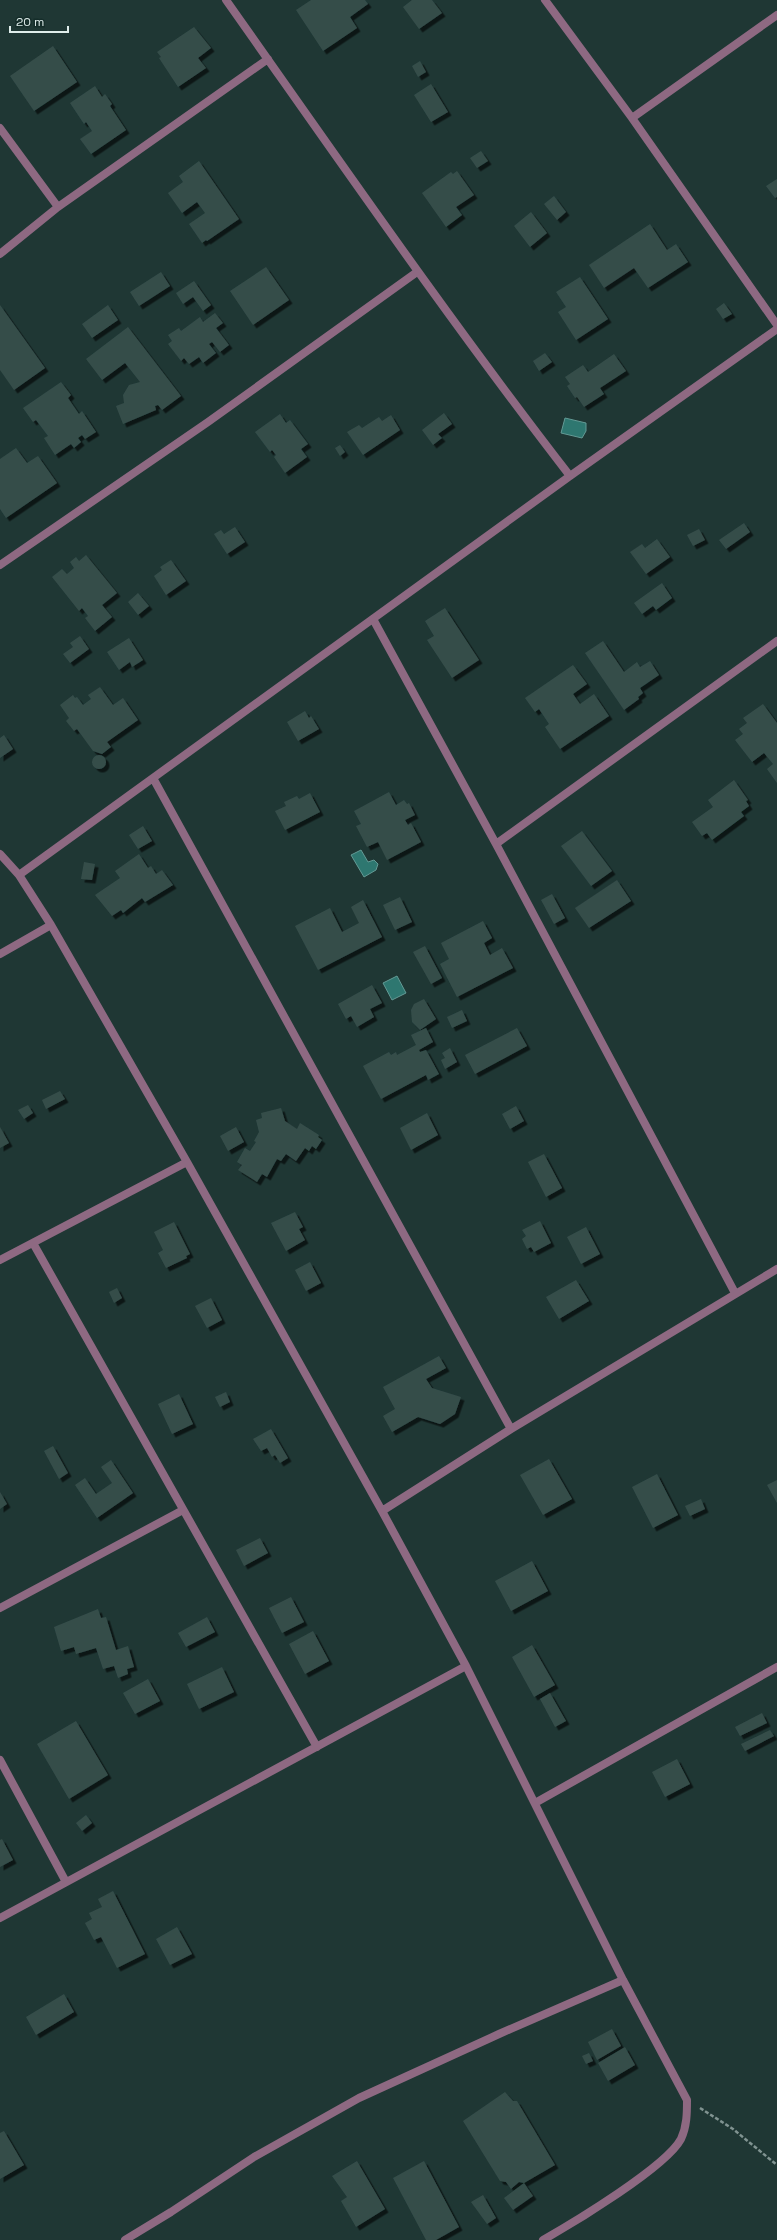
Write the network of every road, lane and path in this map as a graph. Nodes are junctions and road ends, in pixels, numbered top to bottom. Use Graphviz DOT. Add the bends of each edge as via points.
graph roads {
  1 [pos="226,0"];
  2 [pos="545,0"];
  3 [pos="777,15"];
  4 [pos="268,59"];
  5 [pos="632,118"];
  6 [pos="0,128"];
  7 [pos="58,207"];
  8 [pos="0,254"];
  9 [pos="417,272"];
  10 [pos="777,325"];
  11 [pos="777,329"];
  12 [pos="570,476"];
  13 [pos="0,565"];
  14 [pos="373,619"];
  15 [pos="777,641"];
  16 [pos="153,778"];
  17 [pos="496,844"];
  18 [pos="0,854"];
  19 [pos="19,875"];
  20 [pos="51,925"];
  21 [pos="0,954"];
  22 [pos="187,1162"];
  23 [pos="33,1243"];
  24 [pos="0,1260"];
  25 [pos="777,1269"];
  26 [pos="735,1293"];
  27 [pos="511,1429"];
  28 [pos="183,1510"];
  29 [pos="382,1511"];
  30 [pos="0,1608"];
  31 [pos="466,1666"];
  32 [pos="777,1666"];
  33 [pos="317,1747"];
  34 [pos="0,1760"];
  35 [pos="535,1803"];
  36 [pos="66,1882"];
  37 [pos="0,1918"];
  38 [pos="623,1980"];
  39 [pos="687,2100"];
  40 [pos="777,2165"];
  41 [pos="125,2240"];
  42 [pos="543,2240"];
  1 -- 4 [label="street"];
  2 -- 5 [label="street"];
  3 -- 5 [label="street"];
  4 -- 7 [label="street"];
  4 -- 9 [label="street"];
  5 -- 10 [label="street"];
  6 -- 7 [label="street"];
  7 -- 8 [label="street"];
  9 -- 12 [label="street" via="499,385"];
  9 -- 13 [label="street" via="202,426"];
  11 -- 12 [label="street"];
  12 -- 14 [label="street"];
  14 -- 16 [label="street"];
  14 -- 17 [label="street"];
  15 -- 17 [label="street"];
  16 -- 19 [label="street"];
  16 -- 27 [label="street"];
  17 -- 26 [label="street"];
  18 -- 19 [label="street"];
  19 -- 20 [label="street"];
  20 -- 21 [label="street"];
  20 -- 22 [label="street"];
  22 -- 23 [label="street"];
  22 -- 29 [label="street"];
  23 -- 24 [label="street"];
  23 -- 28 [label="street"];
  25 -- 26 [label="street"];
  26 -- 27 [label="street"];
  27 -- 29 [label="street"];
  28 -- 30 [label="street"];
  28 -- 33 [label="street"];
  29 -- 31 [label="street"];
  31 -- 33 [label="street"];
  31 -- 35 [label="street"];
  32 -- 35 [label="street"];
  33 -- 36 [label="street"];
  34 -- 36 [label="street"];
  35 -- 38 [label="street"];
  36 -- 37 [label="street"];
  38 -- 39 [label="street"];
  38 -- 41 [label="street" via="359,2098 254,2156"];
  39 -- 40 [label="path" via="733,2129"];
  39 -- 42 [label="street" via="687,2120 680,2139 659,2162 576,2222"];
}
